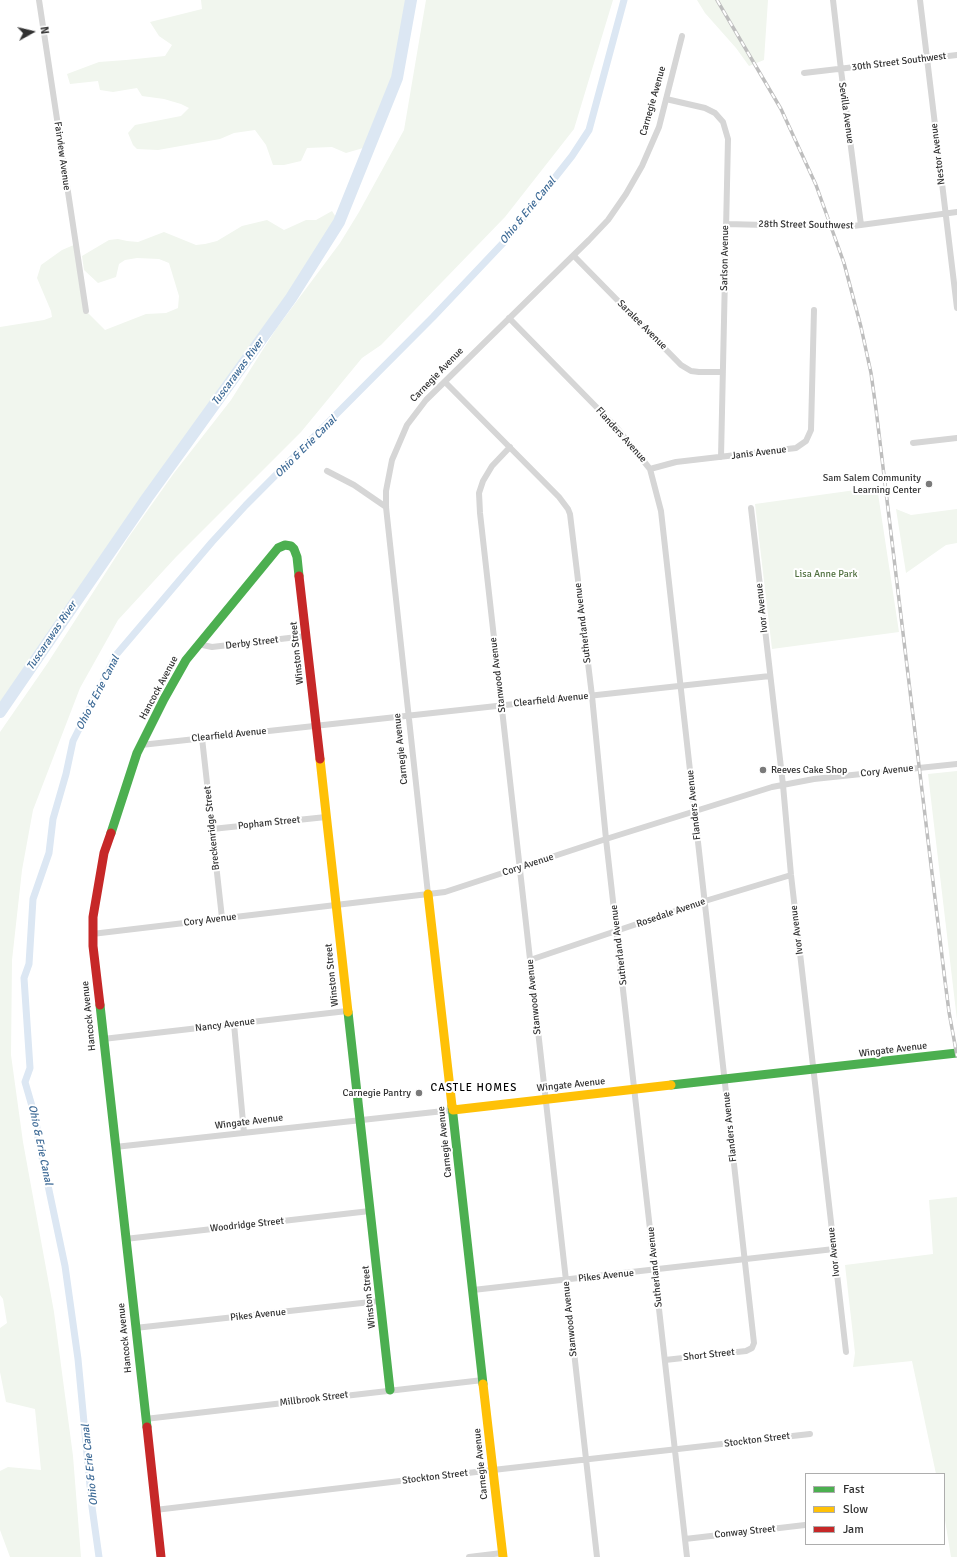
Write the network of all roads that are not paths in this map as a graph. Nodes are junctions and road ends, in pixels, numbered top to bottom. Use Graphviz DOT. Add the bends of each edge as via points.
graph roads {
  1 [pos="39,0"];
  2 [pos="833,0"];
  3 [pos="920,0"];
  4 [pos="682,36"];
  5 [pos="957,55"];
  6 [pos="927,59"];
  7 [pos="841,70"];
  8 [pos="804,73"];
  9 [pos="666,99"];
  10 [pos="957,212"];
  11 [pos="946,213"];
  12 [pos="726,224"];
  13 [pos="861,225"];
  14 [pos="574,256"];
  15 [pos="957,308"];
  16 [pos="814,310"];
  17 [pos="86,312"];
  18 [pos="509,318"];
  19 [pos="722,372"];
  20 [pos="445,382"];
  21 [pos="957,438"];
  22 [pos="913,443"];
  23 [pos="510,448"];
  24 [pos="721,457"];
  25 [pos="650,468"];
  26 [pos="327,471"];
  27 [pos="386,507"];
  28 [pos="751,508"];
  29 [pos="298,557"];
  30 [pos="306,636"];
  31 [pos="198,644"];
  32 [pos="770,676"];
  33 [pos="681,686"];
  34 [pos="592,696"];
  35 [pos="502,706"];
  36 [pos="408,716"];
  37 [pos="316,726"];
  38 [pos="202,738"];
  39 [pos="141,745"];
  40 [pos="957,764"];
  41 [pos="783,785"];
  42 [pos="694,811"];
  43 [pos="326,817"];
  44 [pos="212,829"];
  45 [pos="606,839"];
  46 [pos="519,868"];
  47 [pos="791,875"];
  48 [pos="428,894"];
  49 [pos="705,902"];
  50 [pos="335,906"];
  51 [pos="222,918"];
  52 [pos="617,931"];
  53 [pos="92,934"];
  54 [pos="530,960"];
  55 [pos="347,1011"];
  56 [pos="234,1024"];
  57 [pos="103,1039"];
  58 [pos="957,1053"];
  59 [pos="814,1070"];
  60 [pos="724,1079"];
  61 [pos="635,1089"];
  62 [pos="545,1099"];
  63 [pos="453,1110"];
  64 [pos="360,1120"];
  65 [pos="244,1134"];
  66 [pos="115,1147"];
  67 [pos="370,1211"];
  68 [pos="125,1239"];
  69 [pos="834,1250"];
  70 [pos="744,1260"];
  71 [pos="655,1270"];
  72 [pos="566,1280"];
  73 [pos="473,1290"];
  74 [pos="380,1301"];
  75 [pos="135,1328"];
  76 [pos="752,1348"];
  77 [pos="846,1352"];
  78 [pos="665,1360"];
  79 [pos="483,1380"];
  80 [pos="390,1390"];
  81 [pos="145,1419"];
  82 [pos="810,1434"];
  83 [pos="675,1449"];
  84 [pos="586,1459"];
  85 [pos="493,1470"];
  86 [pos="155,1510"];
  87 [pos="805,1525"];
  88 [pos="685,1538"];
  89 [pos="502,1555"];
  90 [pos="160,1557"];
  91 [pos="469,1557"];
  92 [pos="597,1557"];
  93 [pos="687,1557"];
  1 -- 17 [label="street, Fairview Avenue"];
  2 -- 7 [label="street, Sevilla Avenue"];
  3 -- 6 [label="street, Nestor Avenue"];
  4 -- 9 [label="street, Carnegie Avenue"];
  5 -- 6 [label="street, 30th Street Southwest"];
  6 -- 7 [label="street, 30th Street Southwest"];
  6 -- 11 [label="street, Nestor Avenue"];
  7 -- 8 [label="street, 30th Street Southwest"];
  7 -- 13 [label="street, Sevilla Avenue"];
  9 -- 12 [label="street, Sarlson Avenue" via="710,110 726,127"];
  9 -- 14 [label="street, Carnegie Avenue" via="659,127 634,182 608,220"];
  10 -- 11 [label="street, 28th Street Southwest"];
  11 -- 13 [label="street, 28th Street Southwest"];
  11 -- 15 [label="street, Nestor Avenue"];
  12 -- 13 [label="street, 28th Street Southwest" via="846,227"];
  12 -- 19 [label="street, Sarlson Avenue"];
  14 -- 18 [label="street, Carnegie Avenue"];
  14 -- 19 [label="street, Saralee Avenue" via="681,365 699,372"];
  16 -- 24 [label="street, Janis Avenue" via="810,430 806,441 796,448"];
  18 -- 20 [label="street, Carnegie Avenue"];
  18 -- 25 [label="street, Flanders Avenue" via="616,426"];
  19 -- 24 [label="street, Sarlson Avenue"];
  20 -- 23 [label="street, Sutherland Avenue"];
  20 -- 27 [label="street, Carnegie Avenue" via="426,400 403,432 389,471"];
  21 -- 22 [label="street"];
  23 -- 34 [label="street, Sutherland Avenue" via="559,497 570,514"];
  23 -- 35 [label="street, Stanwood Avenue" via="489,470 481,486 479,498"];
  24 -- 25 [label="street, Janis Avenue"];
  25 -- 33 [label="street, Flanders Avenue" via="660,506"];
  26 -- 27 [label="street" via="354,485"];
  27 -- 36 [label="street, Carnegie Avenue"];
  28 -- 32 [label="street, Ivor Avenue"];
  29 -- 30 [label="street, Winston Street"];
  29 -- 31 [label="street, Hancock Avenue" via="291,546 278,548"];
  30 -- 31 [label="street, Derby Street" via="212,647"];
  30 -- 37 [label="street, Winston Street"];
  31 -- 39 [label="street, Hancock Avenue" via="181,667"];
  32 -- 33 [label="street, Clearfield Avenue"];
  32 -- 41 [label="street, Ivor Avenue"];
  33 -- 34 [label="street, Clearfield Avenue"];
  33 -- 42 [label="street, Flanders Avenue"];
  34 -- 35 [label="street, Clearfield Avenue"];
  34 -- 45 [label="street, Sutherland Avenue"];
  35 -- 36 [label="street, Clearfield Avenue"];
  35 -- 46 [label="street, Stanwood Avenue"];
  36 -- 37 [label="street, Clearfield Avenue"];
  36 -- 48 [label="street, Carnegie Avenue"];
  37 -- 38 [label="street, Clearfield Avenue"];
  37 -- 43 [label="street, Winston Street"];
  38 -- 39 [label="street, Clearfield Avenue"];
  38 -- 44 [label="street, Breckenridge Street"];
  39 -- 53 [label="street, Hancock Avenue" via="104,853"];
  40 -- 41 [label="street, Cory Avenue"];
  41 -- 42 [label="street, Cory Avenue"];
  41 -- 47 [label="street, Ivor Avenue"];
  42 -- 45 [label="street, Cory Avenue"];
  42 -- 49 [label="street, Flanders Avenue"];
  43 -- 44 [label="street, Popham Street"];
  43 -- 50 [label="street, Winston Street"];
  44 -- 51 [label="street, Breckenridge Street"];
  45 -- 46 [label="street, Cory Avenue"];
  45 -- 52 [label="street, Sutherland Avenue"];
  46 -- 48 [label="street, Cory Avenue" via="445,892"];
  46 -- 54 [label="street, Stanwood Avenue"];
  47 -- 49 [label="street, Rosedale Avenue"];
  47 -- 59 [label="street, Ivor Avenue"];
  48 -- 50 [label="street, Cory Avenue"];
  48 -- 63 [label="street, Carnegie Avenue"];
  49 -- 52 [label="street, Rosedale Avenue"];
  49 -- 60 [label="street, Flanders Avenue"];
  50 -- 51 [label="street, Cory Avenue"];
  50 -- 55 [label="street, Winston Street"];
  51 -- 53 [label="street, Cory Avenue"];
  52 -- 54 [label="street, Rosedale Avenue"];
  52 -- 61 [label="street, Sutherland Avenue"];
  53 -- 57 [label="street, Hancock Avenue"];
  54 -- 62 [label="street, Stanwood Avenue"];
  55 -- 56 [label="street, Nancy Avenue"];
  55 -- 64 [label="street, Winston Street"];
  56 -- 57 [label="street, Nancy Avenue"];
  56 -- 65 [label="street"];
  57 -- 66 [label="street, Hancock Avenue"];
  58 -- 59 [label="street, Wingate Avenue"];
  59 -- 60 [label="street, Wingate Avenue"];
  59 -- 69 [label="street, Ivor Avenue"];
  60 -- 61 [label="street, Wingate Avenue"];
  60 -- 70 [label="street, Flanders Avenue"];
  61 -- 62 [label="street, Wingate Avenue"];
  61 -- 71 [label="street, Sutherland Avenue"];
  62 -- 63 [label="street, Wingate Avenue"];
  62 -- 72 [label="street, Stanwood Avenue"];
  63 -- 64 [label="street, Wingate Avenue"];
  63 -- 73 [label="street, Carnegie Avenue"];
  64 -- 65 [label="street, Wingate Avenue"];
  64 -- 67 [label="street, Winston Street"];
  65 -- 66 [label="street, Wingate Avenue"];
  66 -- 68 [label="street, Hancock Avenue"];
  67 -- 68 [label="street, Woodridge Street"];
  67 -- 74 [label="street, Winston Street"];
  68 -- 75 [label="street, Hancock Avenue"];
  69 -- 70 [label="street, Pikes Avenue"];
  69 -- 77 [label="street, Ivor Avenue"];
  70 -- 71 [label="street, Pikes Avenue"];
  70 -- 76 [label="street, Flanders Avenue" via="754,1340"];
  71 -- 72 [label="street, Pikes Avenue"];
  71 -- 78 [label="street, Sutherland Avenue"];
  72 -- 73 [label="street, Pikes Avenue"];
  72 -- 84 [label="street, Stanwood Avenue"];
  73 -- 79 [label="street, Carnegie Avenue"];
  74 -- 75 [label="street, Pikes Avenue"];
  74 -- 80 [label="street, Winston Street"];
  75 -- 81 [label="street, Hancock Avenue"];
  76 -- 78 [label="street, Short Street" via="746,1351"];
  78 -- 83 [label="street, Sutherland Avenue"];
  79 -- 80 [label="street, Millbrook Street"];
  79 -- 85 [label="street, Carnegie Avenue"];
  80 -- 81 [label="street, Millbrook Street"];
  81 -- 86 [label="street, Hancock Avenue"];
  82 -- 83 [label="street, Stockton Street"];
  83 -- 84 [label="street, Stockton Street"];
  83 -- 88 [label="street, Sutherland Avenue"];
  84 -- 85 [label="street, Stockton Street"];
  84 -- 92 [label="street, Stanwood Avenue"];
  85 -- 86 [label="street, Stockton Street"];
  85 -- 89 [label="street, Carnegie Avenue"];
  86 -- 90 [label="street, Hancock Avenue"];
  87 -- 88 [label="street, Conway Street"];
  88 -- 93 [label="street, Sutherland Avenue"];
  89 -- 91 [label="street"];
}
